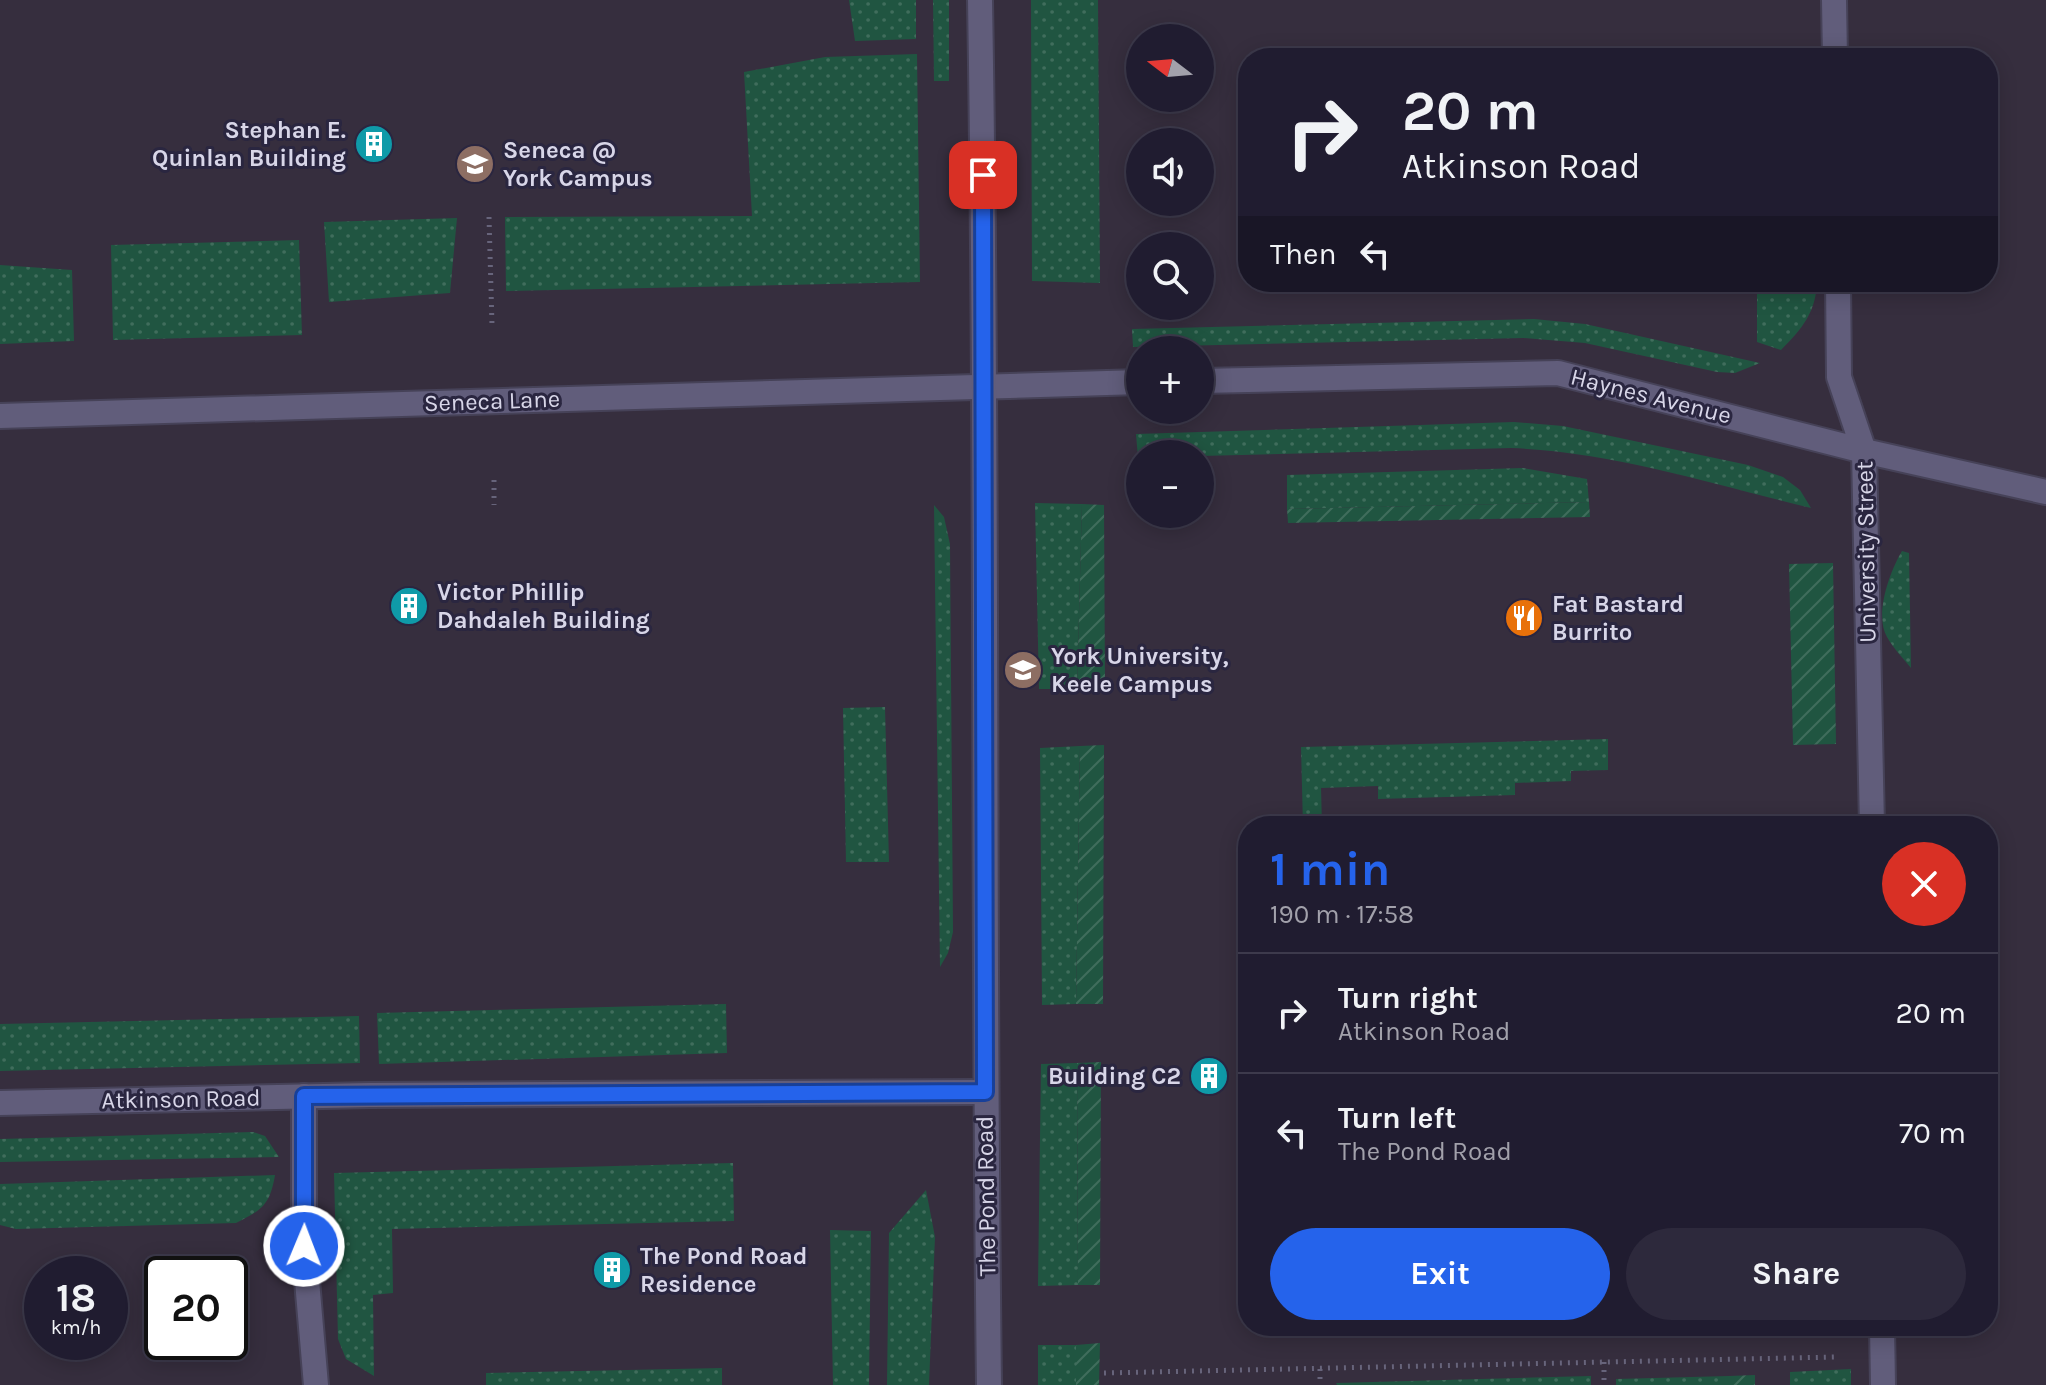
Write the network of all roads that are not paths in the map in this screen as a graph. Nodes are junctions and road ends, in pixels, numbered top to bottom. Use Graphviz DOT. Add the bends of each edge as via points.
graph roads {
  1 [pos="980,0"];
  2 [pos="1834,0"];
  3 [pos="1835,48"];
  4 [pos="1838,292"];
  5 [pos="1214,381"];
  6 [pos="1126,382"];
  7 [pos="985,386"];
  8 [pos="0,416"];
  9 [pos="1864,451"];
  10 [pos="2046,492"];
  11 [pos="1872,816"];
  12 [pos="985,1092"];
  13 [pos="304,1096"];
  14 [pos="0,1103"];
  15 [pos="1882,1336"];
  16 [pos="316,1385"];
  17 [pos="989,1385"];
  18 [pos="1883,1385"];
  1 -- 7 [label="street, The Pond Road"];
  2 -- 3 [label="street"];
  4 -- 9 [label="street, University Street" via="1839,377"];
  5 -- 9 [label="street, Haynes Avenue" via="1558,373"];
  6 -- 7 [label="street"];
  7 -- 8 [label="street, Seneca Lane"];
  7 -- 12 [label="street, The Pond Road"];
  9 -- 10 [label="street, Haynes Avenue"];
  9 -- 11 [label="street, University Street"];
  12 -- 13 [label="street, Atkinson Road"];
  12 -- 17 [label="street, The Pond Road"];
  13 -- 14 [label="street, Atkinson Road"];
  13 -- 16 [label="street" via="304,1246"];
  15 -- 18 [label="street"];
}
